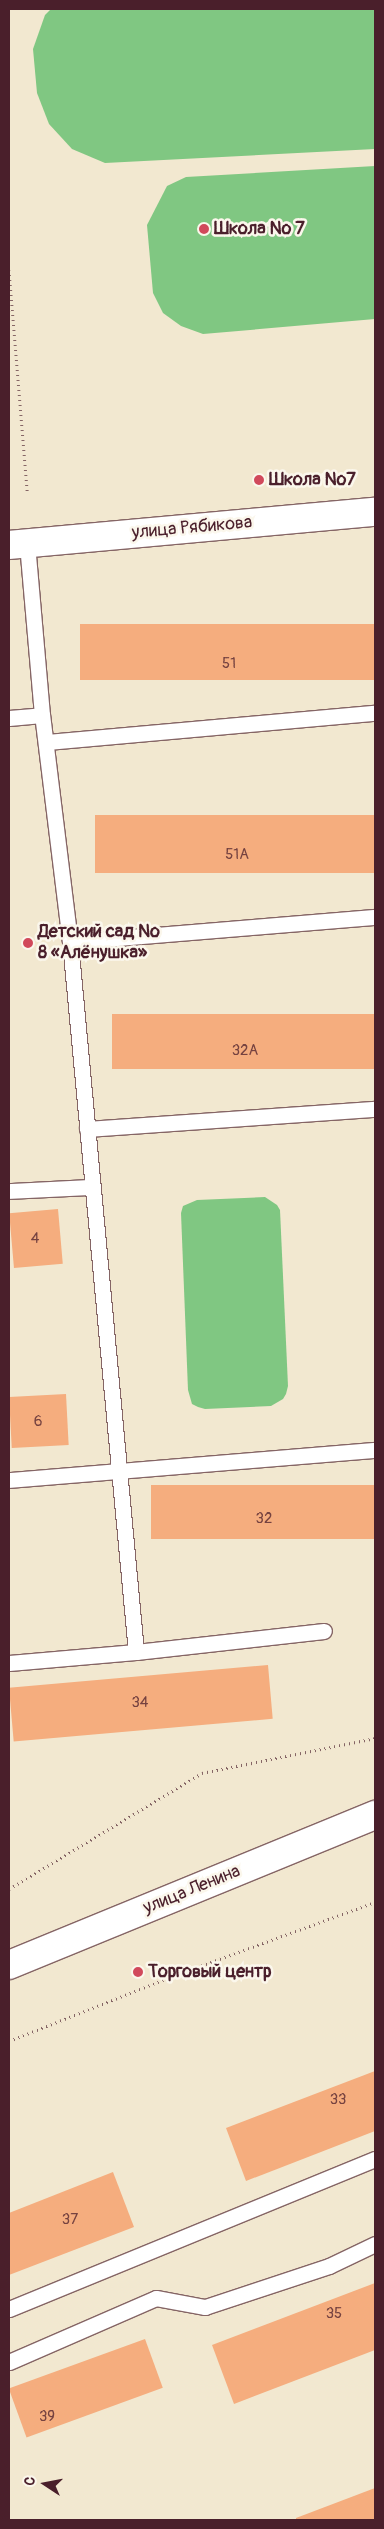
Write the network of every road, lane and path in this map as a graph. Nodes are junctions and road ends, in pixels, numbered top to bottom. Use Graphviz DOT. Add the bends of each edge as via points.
graph roads {
  1 [pos="9,270"];
  2 [pos="27,491"];
  3 [pos="375,512"];
  4 [pos="18,544"];
  5 [pos="375,713"];
  6 [pos="42,715"];
  7 [pos="9,718"];
  8 [pos="46,742"];
  9 [pos="375,917"];
  10 [pos="70,942"];
  11 [pos="375,1109"];
  12 [pos="87,1129"];
  13 [pos="92,1187"];
  14 [pos="9,1192"];
  15 [pos="375,1450"];
  16 [pos="117,1470"];
  17 [pos="9,1480"];
  18 [pos="324,1632"];
  19 [pos="136,1652"];
  20 [pos="9,1663"];
  21 [pos="375,1738"];
  22 [pos="375,1815"];
  23 [pos="9,1889"];
  24 [pos="375,1902"];
  25 [pos="9,1965"];
  26 [pos="9,2041"];
  27 [pos="375,2159"];
  28 [pos="375,2244"];
  29 [pos="9,2309"];
  30 [pos="9,2362"];
  1 -- 2 [label="path"];
  3 -- 4 [label="main road, улица Рябикова"];
  4 -- 6 [label="lane"];
  5 -- 8 [label="lane"];
  6 -- 7 [label="lane"];
  6 -- 8 [label="lane"];
  8 -- 10 [label="lane"];
  9 -- 10 [label="lane"];
  10 -- 12 [label="lane"];
  11 -- 12 [label="lane"];
  12 -- 13 [label="lane"];
  13 -- 14 [label="lane"];
  13 -- 16 [label="lane"];
  15 -- 16 [label="lane"];
  16 -- 17 [label="lane"];
  16 -- 19 [label="lane"];
  18 -- 19 [label="lane"];
  19 -- 20 [label="lane"];
  21 -- 23 [label="path" via="202,1774"];
  22 -- 25 [label="main road, улица Ленина"];
  24 -- 26 [label="path"];
  27 -- 29 [label="lane"];
  28 -- 30 [label="lane" via="329,2266 204,2307 156,2298"];
}
